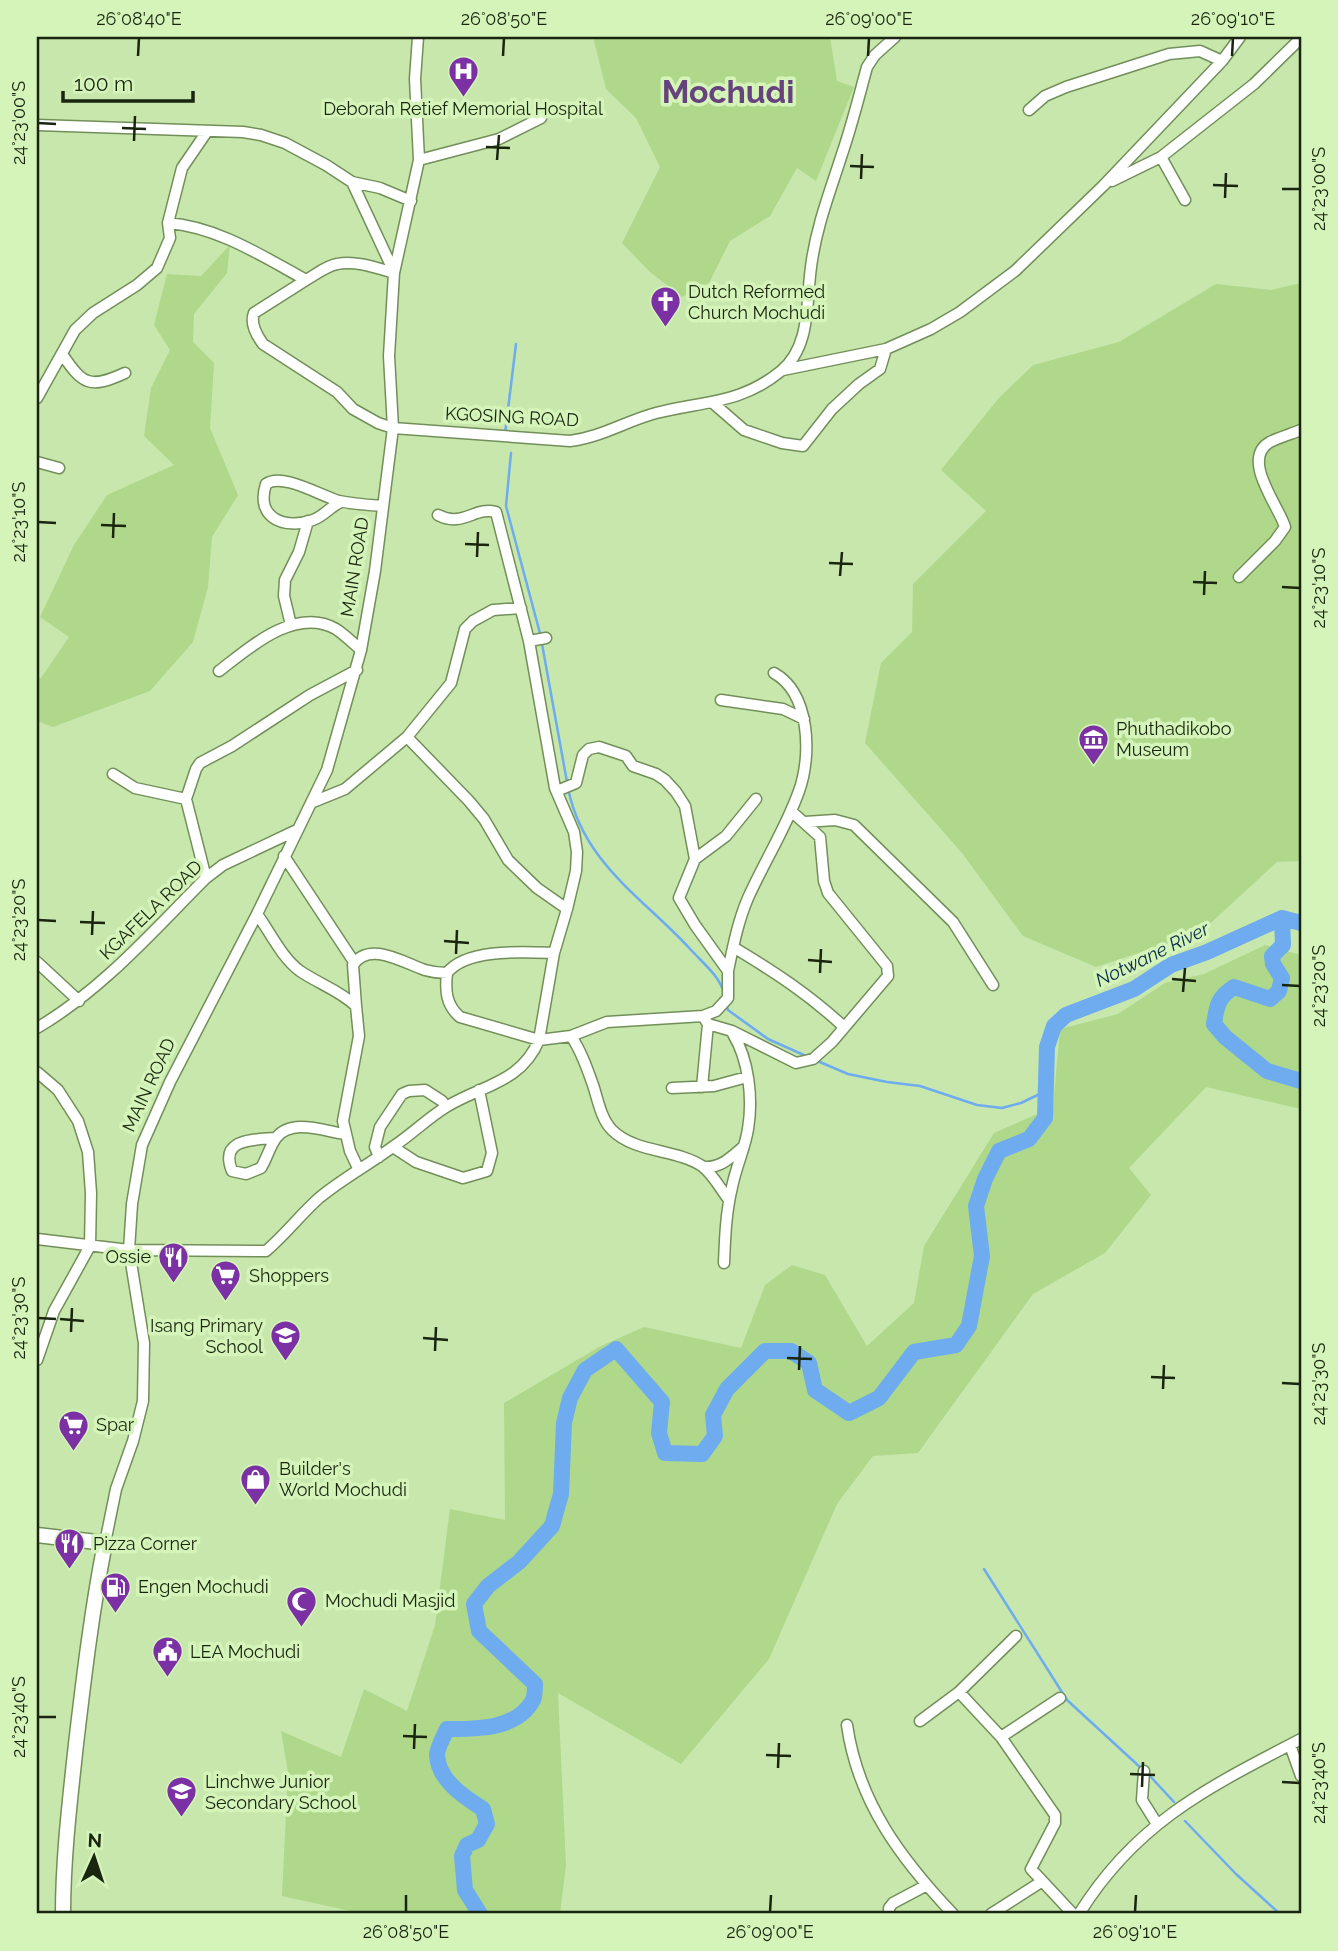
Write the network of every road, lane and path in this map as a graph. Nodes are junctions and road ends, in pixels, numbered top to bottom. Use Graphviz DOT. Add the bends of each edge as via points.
graph roads {
  1 [pos="418,37"];
  2 [pos="895,37"];
  3 [pos="1240,37"];
  4 [pos="1301,38"];
  5 [pos="1222,61"];
  6 [pos="1030,110"];
  7 [pos="541,118"];
  8 [pos="37,125"];
  9 [pos="206,132"];
  10 [pos="1161,157"];
  11 [pos="419,160"];
  12 [pos="352,182"];
  13 [pos="1103,186"];
  14 [pos="1185,200"];
  15 [pos="411,201"];
  16 [pos="168,223"];
  17 [pos="394,273"];
  18 [pos="306,280"];
  19 [pos="886,349"];
  20 [pos="62,354"];
  21 [pos="783,370"];
  22 [pos="125,373"];
  23 [pos="37,398"];
  24 [pos="713,403"];
  25 [pos="393,428"];
  26 [pos="1301,430"];
  27 [pos="37,462"];
  28 [pos="60,468"];
  29 [pos="341,502"];
  30 [pos="383,506"];
  31 [pos="438,515"];
  32 [pos="308,521"];
  33 [pos="1239,577"];
  34 [pos="522,608"];
  35 [pos="291,625"];
  36 [pos="361,650"];
  37 [pos="357,670"];
  38 [pos="219,671"];
  39 [pos="774,673"];
  40 [pos="722,700"];
  41 [pos="804,719"];
  42 [pos="407,737"];
  43 [pos="113,774"];
  44 [pos="565,788"];
  45 [pos="186,799"];
  46 [pos="756,799"];
  47 [pos="313,802"];
  48 [pos="790,811"];
  49 [pos="805,822"];
  50 [pos="297,830"];
  51 [pos="284,856"];
  52 [pos="695,859"];
  53 [pos="206,878"];
  54 [pos="567,909"];
  55 [pos="257,914"];
  56 [pos="733,947"];
  57 [pos="554,953"];
  58 [pos="37,962"];
  59 [pos="354,962"];
  60 [pos="728,971"];
  61 [pos="447,973"];
  62 [pos="993,985"];
  63 [pos="79,1001"];
  64 [pos="356,1006"];
  65 [pos="706,1020"];
  66 [pos="844,1027"];
  67 [pos="37,1028"];
  68 [pos="732,1031"];
  69 [pos="571,1036"];
  70 [pos="539,1040"];
  71 [pos="37,1072"];
  72 [pos="747,1077"];
  73 [pos="702,1087"];
  74 [pos="672,1088"];
  75 [pos="479,1090"];
  76 [pos="446,1107"];
  77 [pos="345,1134"];
  78 [pos="275,1138"];
  79 [pos="393,1147"];
  80 [pos="743,1147"];
  81 [pos="379,1157"];
  82 [pos="704,1167"];
  83 [pos="358,1168"];
  84 [pos="729,1200"];
  85 [pos="37,1239"];
  86 [pos="90,1246"];
  87 [pos="129,1250"];
  88 [pos="724,1263"];
  89 [pos="37,1360"];
  90 [pos="37,1535"];
  91 [pos="105,1543"];
  92 [pos="1016,1636"];
  93 [pos="959,1692"];
  94 [pos="1060,1698"];
  95 [pos="920,1721"];
  96 [pos="847,1726"];
  97 [pos="1001,1737"];
  98 [pos="1301,1739"];
  99 [pos="1290,1745"];
  100 [pos="1144,1771"];
  101 [pos="1301,1776"];
  102 [pos="1157,1824"];
  103 [pos="1041,1882"];
  104 [pos="927,1885"];
  105 [pos="63,1914"];
  106 [pos="889,1914"];
  107 [pos="953,1914"];
  108 [pos="991,1914"];
  109 [pos="1073,1914"];
  110 [pos="1079,1914"];
  1 -- 11 [label="street, MAIN ROAD"];
  2 -- 21 [label="street" via="867,67 816,237 802,338"];
  3 -- 5 [label="street"];
  4 -- 10 [label="street" via="1254,84"];
  5 -- 6 [label="street" via="1200,51 1169,54 1066,87 1045,96"];
  5 -- 13 [label="street"];
  7 -- 11 [label="street" via="499,139"];
  8 -- 9 [label="street"];
  9 -- 12 [label="street" via="261,135"];
  9 -- 16 [label="street" via="182,168"];
  10 -- 13 [label="street"];
  10 -- 14 [label="street"];
  11 -- 15 [label="street, MAIN ROAD"];
  12 -- 15 [label="street"];
  12 -- 17 [label="street"];
  13 -- 19 [label="street" via="1015,271 960,312"];
  15 -- 17 [label="street, MAIN ROAD"];
  16 -- 18 [label="street" via="204,229"];
  16 -- 20 [label="street" via="170,238 157,268 93,313 75,330"];
  17 -- 18 [label="street" via="344,263"];
  17 -- 25 [label="street, MAIN ROAD" via="389,356"];
  18 -- 25 [label="street" via="254,313 259,338 337,392 353,409"];
  19 -- 21 [label="street"];
  19 -- 24 [label="street" via="880,369 832,409 803,446 744,430"];
  20 -- 22 [label="street" via="89,383 106,382"];
  20 -- 23 [label="street"];
  21 -- 24 [label="street, KGOSING ROAD" via="750,391"];
  24 -- 25 [label="street, KGOSING ROAD" via="657,413 595,437 570,440"];
  25 -- 30 [label="street, MAIN ROAD"];
  26 -- 33 [label="street" via="1268,443 1261,452 1258,465 1285,527"];
  27 -- 28 [label="street"];
  29 -- 30 [label="street"];
  29 -- 32 [label="street"];
  29 -- 32 [label="street" via="281,481 266,484 264,498 274,520"];
  30 -- 36 [label="street, MAIN ROAD"];
  31 -- 34 [label="street" via="455,520 487,510 496,512"];
  32 -- 35 [label="street" via="285,580"];
  34 -- 42 [label="street" via="482,614 465,629 451,683"];
  34 -- 44 [label="street" via="537,640"];
  35 -- 36 [label="street" via="334,628"];
  35 -- 38 [label="street"];
  36 -- 37 [label="street, MAIN ROAD"];
  37 -- 45 [label="street" via="200,763"];
  37 -- 47 [label="street, MAIN ROAD"];
  39 -- 41 [label="street" via="792,687"];
  40 -- 41 [label="street" via="783,709"];
  41 -- 48 [label="street" via="805,766"];
  42 -- 47 [label="street" via="345,789"];
  42 -- 54 [label="street" via="484,819 508,860"];
  43 -- 45 [label="street" via="135,788"];
  44 -- 52 [label="street" via="589,749 599,747 626,756 633,766 656,774 676,792 685,807"];
  44 -- 54 [label="street" via="577,852"];
  45 -- 53 [label="street"];
  46 -- 52 [label="street" via="726,836"];
  47 -- 50 [label="street, MAIN ROAD"];
  48 -- 49 [label="street"];
  48 -- 56 [label="street" via="747,901"];
  49 -- 62 [label="street" via="835,820 854,825 953,922"];
  49 -- 66 [label="street" via="822,841 828,893 888,970 887,979"];
  50 -- 51 [label="street, MAIN ROAD"];
  50 -- 53 [label="street, KGAFELA ROAD" via="223,865"];
  51 -- 55 [label="street, MAIN ROAD"];
  51 -- 59 [label="street"];
  52 -- 60 [label="street" via="680,898"];
  53 -- 63 [label="street, KGAFELA ROAD"];
  54 -- 57 [label="street"];
  55 -- 64 [label="street" via="299,970"];
  55 -- 87 [label="street, MAIN ROAD" via="142,1145"];
  56 -- 60 [label="street"];
  56 -- 66 [label="street" via="816,1001"];
  57 -- 61 [label="street" via="488,955 460,961"];
  57 -- 70 [label="street"];
  58 -- 63 [label="street"];
  59 -- 61 [label="street" via="379,954"];
  59 -- 64 [label="street"];
  60 -- 65 [label="street" via="728,998"];
  61 -- 70 [label="street" via="447,1001 460,1017"];
  63 -- 67 [label="street, KGAFELA ROAD"];
  64 -- 77 [label="street" via="359,1036 345,1100"];
  65 -- 68 [label="street"];
  65 -- 69 [label="street" via="607,1022"];
  65 -- 73 [label="street"];
  66 -- 68 [label="street" via="813,1059 796,1063"];
  68 -- 72 [label="street" via="741,1047"];
  69 -- 70 [label="street"];
  69 -- 82 [label="street" via="612,1130"];
  70 -- 75 [label="street" via="522,1068"];
  71 -- 86 [label="street" via="58,1090 78,1121 88,1152"];
  72 -- 73 [label="street"];
  72 -- 80 [label="street" via="750,1098"];
  73 -- 74 [label="street"];
  75 -- 76 [label="street"];
  75 -- 79 [label="street" via="492,1153 487,1171 463,1178 416,1162"];
  76 -- 79 [label="street"];
  76 -- 81 [label="street" via="425,1090 402,1094 380,1127 375,1147"];
  77 -- 78 [label="street" via="298,1127"];
  77 -- 83 [label="street"];
  78 -- 78 [label="street" via="261,1168 246,1174 232,1171 228,1161 237,1144"];
  79 -- 81 [label="street"];
  80 -- 82 [label="street" via="725,1163"];
  80 -- 84 [label="street"];
  81 -- 83 [label="street"];
  82 -- 84 [label="street"];
  83 -- 87 [label="street" via="318,1199 266,1251"];
  84 -- 88 [label="street"];
  85 -- 86 [label="street"];
  86 -- 87 [label="street"];
  86 -- 89 [label="street" via="54,1311"];
  87 -- 91 [label="street, MAIN ROAD" via="144,1343 143,1401"];
  90 -- 91 [label="main road"];
  91 -- 105 [label="main road, MAIN ROAD" via="69,1809"];
  92 -- 93 [label="street"];
  93 -- 95 [label="street"];
  93 -- 97 [label="street"];
  94 -- 97 [label="street"];
  96 -- 104 [label="street" via="873,1809"];
  97 -- 103 [label="street" via="1055,1815 1031,1867"];
  98 -- 99 [label="street"];
  99 -- 101 [label="street"];
  99 -- 102 [label="street" via="1200,1794"];
  100 -- 102 [label="street" via="1142,1800"];
  102 -- 110 [label="street" via="1109,1871"];
  103 -- 108 [label="street"];
  103 -- 109 [label="street"];
  104 -- 106 [label="street" via="893,1903"];
  104 -- 107 [label="street"];
}
